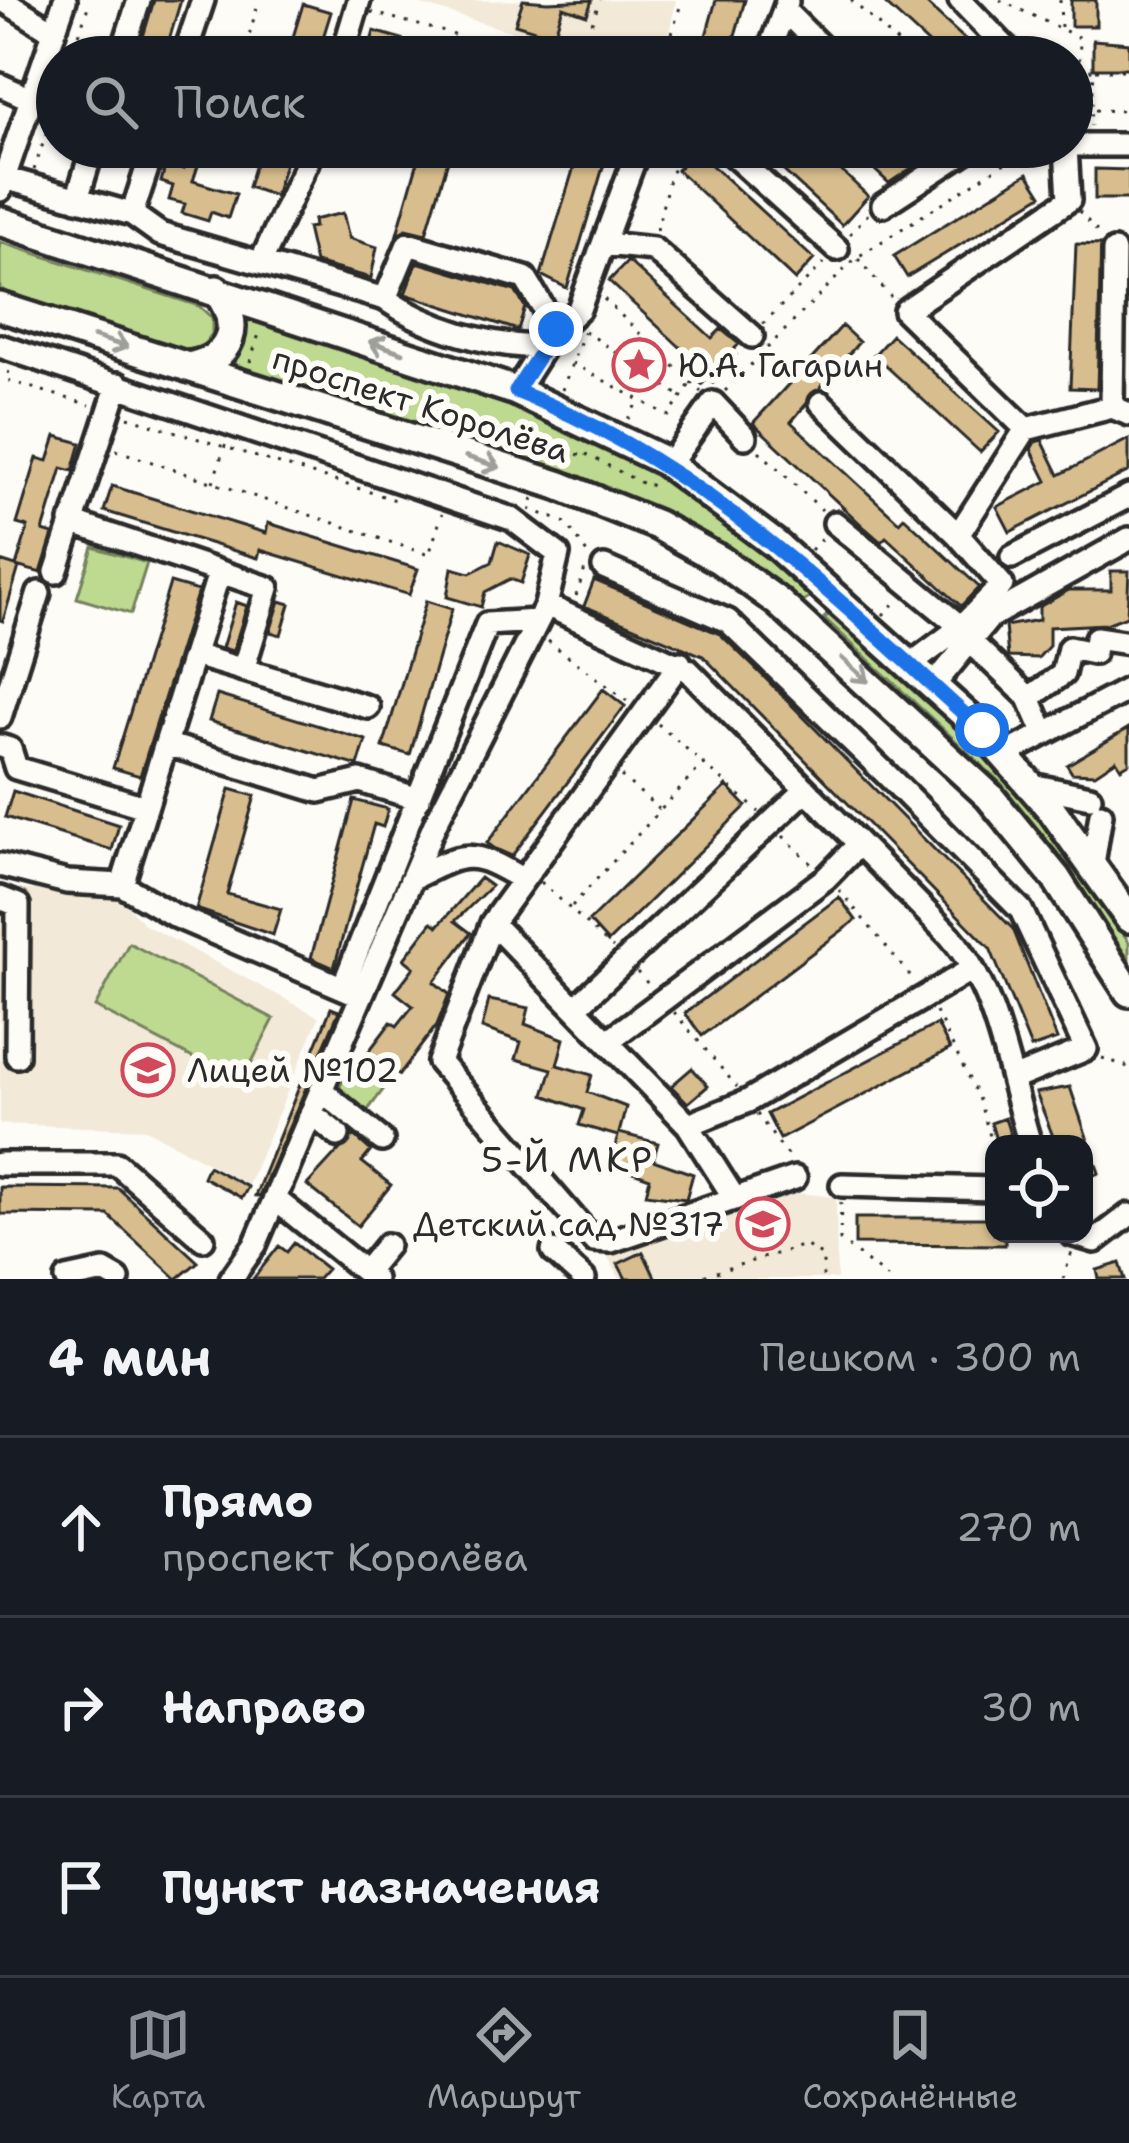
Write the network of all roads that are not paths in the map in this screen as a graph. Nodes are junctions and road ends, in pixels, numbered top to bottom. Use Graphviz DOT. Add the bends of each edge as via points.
graph roads {
  1 [pos="65,0"];
  2 [pos="139,0"];
  3 [pos="203,0"];
  4 [pos="960,0"];
  5 [pos="11,2"];
  6 [pos="358,4"];
  7 [pos="787,7"];
  8 [pos="54,32"];
  9 [pos="53,36"];
  10 [pos="128,36"];
  11 [pos="191,36"];
  12 [pos="348,36"];
  13 [pos="775,36"];
  14 [pos="813,36"];
  15 [pos="995,36"];
  16 [pos="36,84"];
  17 [pos="0,85"];
  18 [pos="31,99"];
  19 [pos="1129,145"];
  20 [pos="1093,146"];
  21 [pos="87,168"];
  22 [pos="147,168"];
  23 [pos="304,168"];
  24 [pos="632,168"];
  25 [pos="748,168"];
  26 [pos="939,168"];
  27 [pos="1073,168"];
  28 [pos="2,184"];
  29 [pos="77,199"];
  30 [pos="883,205"];
  31 [pos="132,214"];
  32 [pos="0,221"];
  33 [pos="607,244"];
  34 [pos="1114,250"];
  35 [pos="847,253"];
  36 [pos="262,260"];
  37 [pos="216,290"];
  38 [pos="385,299"];
  39 [pos="0,307"];
  40 [pos="752,336"];
  41 [pos="550,338"];
  42 [pos="0,346"];
  43 [pos="187,367"];
  44 [pos="118,384"];
  45 [pos="516,391"];
  46 [pos="821,403"];
  47 [pos="1120,410"];
  48 [pos="1026,429"];
  49 [pos="745,437"];
  50 [pos="669,465"];
  51 [pos="1129,496"];
  52 [pos="71,522"];
  53 [pos="835,523"];
  54 [pos="958,535"];
  55 [pos="1129,539"];
  56 [pos="1012,557"];
  57 [pos="597,562"];
  58 [pos="56,572"];
  59 [pos="219,573"];
  60 [pos="39,593"];
  61 [pos="835,598"];
  62 [pos="538,618"];
  63 [pos="805,626"];
  64 [pos="966,635"];
  65 [pos="1129,643"];
  66 [pos="194,656"];
  67 [pos="680,663"];
  68 [pos="910,665"];
  69 [pos="243,670"];
  70 [pos="933,686"];
  71 [pos="1129,689"];
  72 [pos="1029,698"];
  73 [pos="368,706"];
  74 [pos="0,717"];
  75 [pos="1042,730"];
  76 [pos="166,744"];
  77 [pos="0,746"];
  78 [pos="1004,755"];
  79 [pos="1031,785"];
  80 [pos="806,790"];
  81 [pos="419,799"];
  82 [pos="145,807"];
  83 [pos="859,844"];
  84 [pos="1093,864"];
  85 [pos="0,865"];
  86 [pos="526,876"];
  87 [pos="411,879"];
  88 [pos="122,885"];
  89 [pos="0,898"];
  90 [pos="1129,918"];
  91 [pos="492,923"];
  92 [pos="972,969"];
  93 [pos="352,992"];
  94 [pos="1129,992"];
  95 [pos="575,1008"];
  96 [pos="608,1041"];
  97 [pos="17,1056"];
  98 [pos="1013,1079"];
  99 [pos="321,1090"];
  100 [pos="311,1113"];
  101 [pos="688,1125"];
  102 [pos="338,1135"];
  103 [pos="1028,1135"];
  104 [pos="382,1140"];
  105 [pos="0,1164"];
  106 [pos="795,1178"];
  107 [pos="842,1186"];
  108 [pos="985,1189"];
  109 [pos="275,1199"];
  110 [pos="735,1199"];
  111 [pos="1129,1215"];
  112 [pos="203,1239"];
  113 [pos="1093,1240"];
  114 [pos="387,1245"];
  115 [pos="553,1251"];
  116 [pos="370,1275"];
  117 [pos="233,1278"];
  118 [pos="68,1279"];
  119 [pos="118,1279"];
  120 [pos="584,1279"];
  1 -- 8 [label="street"];
  2 -- 10 [label="street"];
  3 -- 11 [label="street"];
  4 -- 15 [label="street"];
  5 -- 8 [label="street"];
  6 -- 12 [label="street"];
  7 -- 13 [label="street"];
  7 -- 14 [label="street"];
  8 -- 9 [label="street"];
  16 -- 18 [label="street"];
  17 -- 18 [label="street"];
  18 -- 28 [label="street"];
  19 -- 20 [label="street"];
  21 -- 29 [label="street"];
  22 -- 31 [label="street"];
  23 -- 36 [label="street"];
  24 -- 33 [label="street"];
  25 -- 35 [label="street"];
  26 -- 30 [label="street"];
  27 -- 48 [label="street" via="1069,200 904,311"];
  28 -- 29 [label="street"];
  29 -- 31 [label="street"];
  31 -- 36 [label="street" via="160,234"];
  32 -- 37 [label="main road, проспект Королёва"];
  33 -- 40 [label="street" via="653,249"];
  33 -- 41 [label="street" via="579,309"];
  34 -- 47 [label="street"];
  36 -- 38 [label="street"];
  37 -- 43 [label="main road" via="228,305 231,340 221,356"];
  45 -- 37 [label="main road, проспект Королёва, one-way"];
  38 -- 41 [label="street" via="412,318 514,347"];
  38 -- 41 [label="street" via="407,244 525,278"];
  39 -- 43 [label="main road, проспект Королёва, one-way"];
  41 -- 45 [label="street"];
  42 -- 44 [label="street"];
  43 -- 63 [label="main road, проспект Королёва, one-way" via="625,510 720,560"];
  44 -- 52 [label="street"];
  44 -- 62 [label="street" via="512,519 558,554"];
  45 -- 50 [label="main road, проспект Королёва"];
  46 -- 54 [label="street"];
  47 -- 48 [label="street"];
  48 -- 54 [label="street"];
  49 -- 50 [label="street" via="713,404"];
  50 -- 61 [label="main road, проспект Королёва"];
  51 -- 56 [label="street"];
  52 -- 58 [label="street"];
  52 -- 59 [label="street"];
  53 -- 64 [label="street"];
  54 -- 64 [label="street" via="1002,584"];
  55 -- 64 [label="street"];
  57 -- 98 [label="street" via="728,621 1021,910 1086,1048"];
  59 -- 66 [label="street"];
  59 -- 69 [label="street" via="268,588"];
  60 -- 74 [label="street"];
  61 -- 63 [label="main road" via="811,606"];
  61 -- 68 [label="main road, проспект Королёва"];
  62 -- 67 [label="street" via="569,615"];
  62 -- 81 [label="street" via="487,624"];
  62 -- 87 [label="street"];
  63 -- 94 [label="main road, проспект Королёва, one-way" via="989,796 1065,892"];
  64 -- 68 [label="street"];
  64 -- 70 [label="street"];
  64 -- 72 [label="street"];
  65 -- 72 [label="street" via="1096,638 1094,652 1069,648 1063,674"];
  66 -- 69 [label="street"];
  66 -- 76 [label="street"];
  67 -- 80 [label="street"];
  67 -- 86 [label="street"];
  68 -- 70 [label="main road, проспект Королёва"];
  69 -- 73 [label="street"];
  70 -- 78 [label="main road, проспект Королёва"];
  71 -- 75 [label="street"];
  72 -- 75 [label="street"];
  75 -- 78 [label="street"];
  76 -- 81 [label="street" via="319,791 360,781"];
  76 -- 82 [label="street"];
  77 -- 82 [label="street" via="10,749 16,768"];
  78 -- 79 [label="main road, проспект Королёва"];
  79 -- 84 [label="main road, проспект Королёва"];
  79 -- 84 [label="street" via="1096,805"];
  80 -- 83 [label="street"];
  80 -- 95 [label="street"];
  81 -- 93 [label="street"];
  82 -- 88 [label="street"];
  83 -- 92 [label="street"];
  83 -- 96 [label="street" via="826,878"];
  84 -- 90 [label="main road, проспект Королёва"];
  85 -- 88 [label="street"];
  86 -- 87 [label="street" via="467,854"];
  86 -- 91 [label="street"];
  87 -- 93 [label="street"];
  88 -- 93 [label="street"];
  89 -- 97 [label="street" via="18,905"];
  91 -- 95 [label="street"];
  91 -- 110 [label="street" via="439,1062 592,1240"];
  92 -- 98 [label="street"];
  92 -- 101 [label="street" via="748,1101"];
  93 -- 99 [label="street"];
  95 -- 96 [label="street"];
  96 -- 101 [label="street"];
  98 -- 103 [label="street"];
  99 -- 100 [label="street"];
  99 -- 104 [label="street"];
  100 -- 102 [label="street"];
  100 -- 109 [label="street"];
  101 -- 110 [label="street"];
  105 -- 112 [label="street" via="118,1164"];
  106 -- 110 [label="street"];
  107 -- 108 [label="street"];
  109 -- 116 [label="street"];
  109 -- 117 [label="street"];
  111 -- 113 [label="street"];
  114 -- 116 [label="street"];
  115 -- 120 [label="street"];
  118 -- 119 [label="street" via="104,1271"];
}
